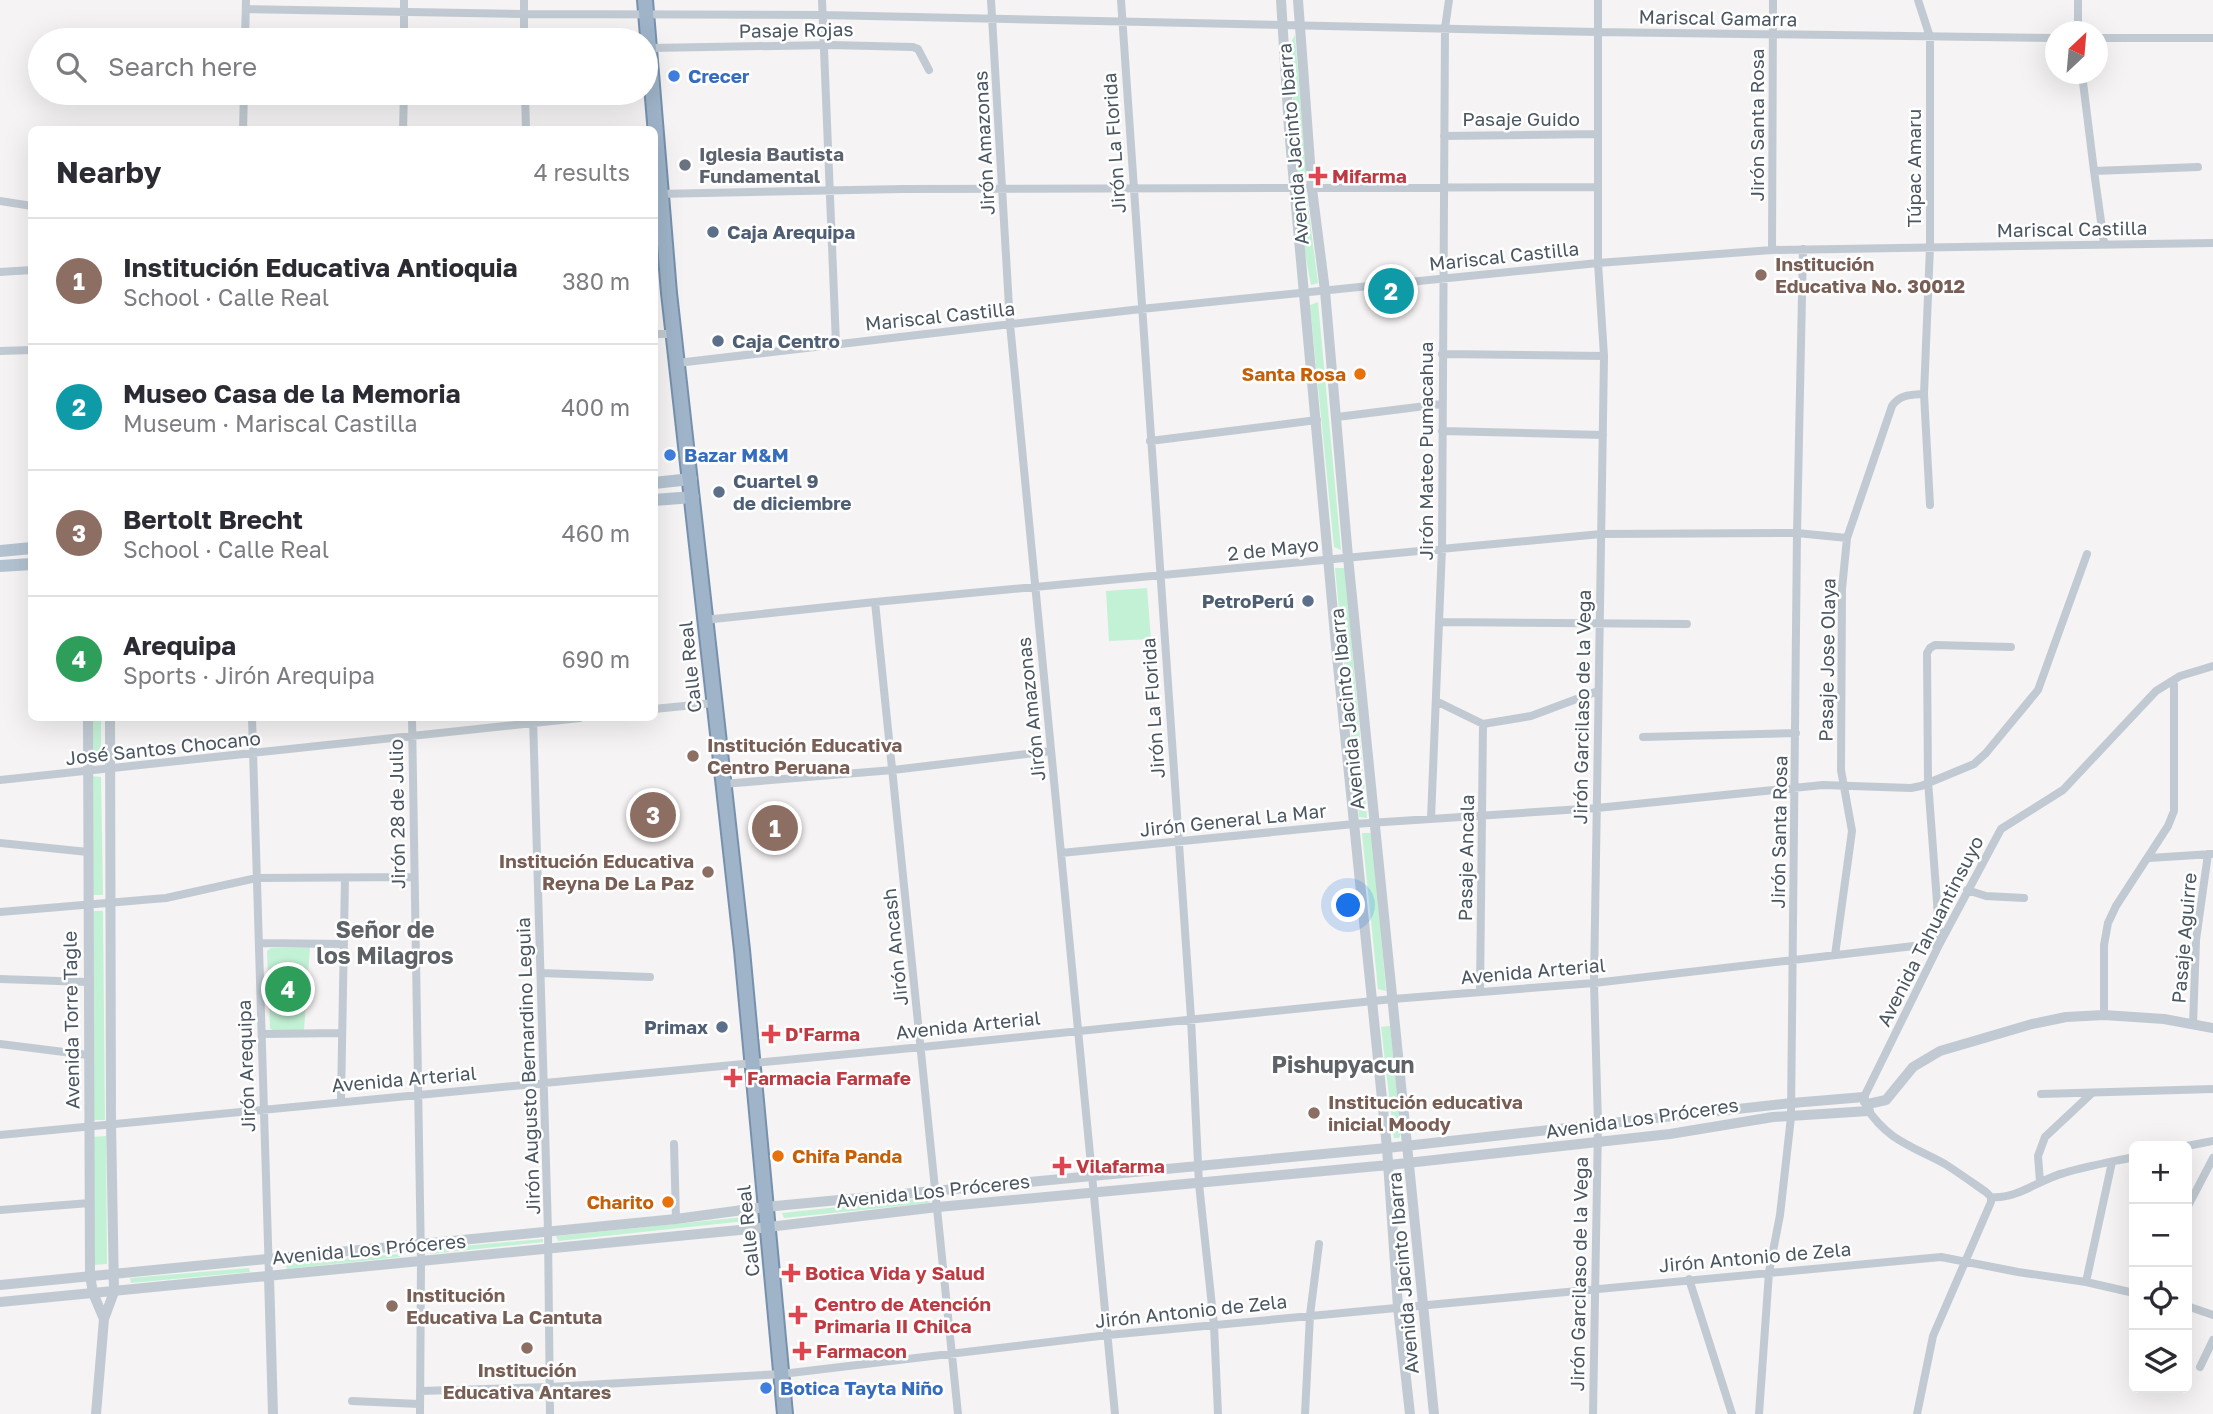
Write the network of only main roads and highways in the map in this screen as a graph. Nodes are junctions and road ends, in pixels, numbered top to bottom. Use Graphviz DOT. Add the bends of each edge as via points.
graph roads {
  1 [pos="646,7"];
  2 [pos="648,28"];
  3 [pos="653,105"];
  4 [pos="654,126"];
  5 [pos="658,203"];
  6 [pos="691,479"];
  7 [pos="658,483"];
  8 [pos="693,497"];
  9 [pos="658,500"];
  10 [pos="28,548"];
  11 [pos="0,551"];
  12 [pos="28,564"];
  13 [pos="0,566"];
  14 [pos="785,1414"];
  1 -- 2 [label="highway, Calle Real"];
  3 -- 4 [label="highway, Calle Real"];
  5 -- 6 [label="highway, Calle Real"];
  6 -- 7 [label="main road"];
  6 -- 8 [label="highway, Calle Real"];
  8 -- 9 [label="main road"];
  8 -- 14 [label="highway, Calle Real" via="742,950"];
  10 -- 11 [label="main road"];
  12 -- 13 [label="main road"];
}
